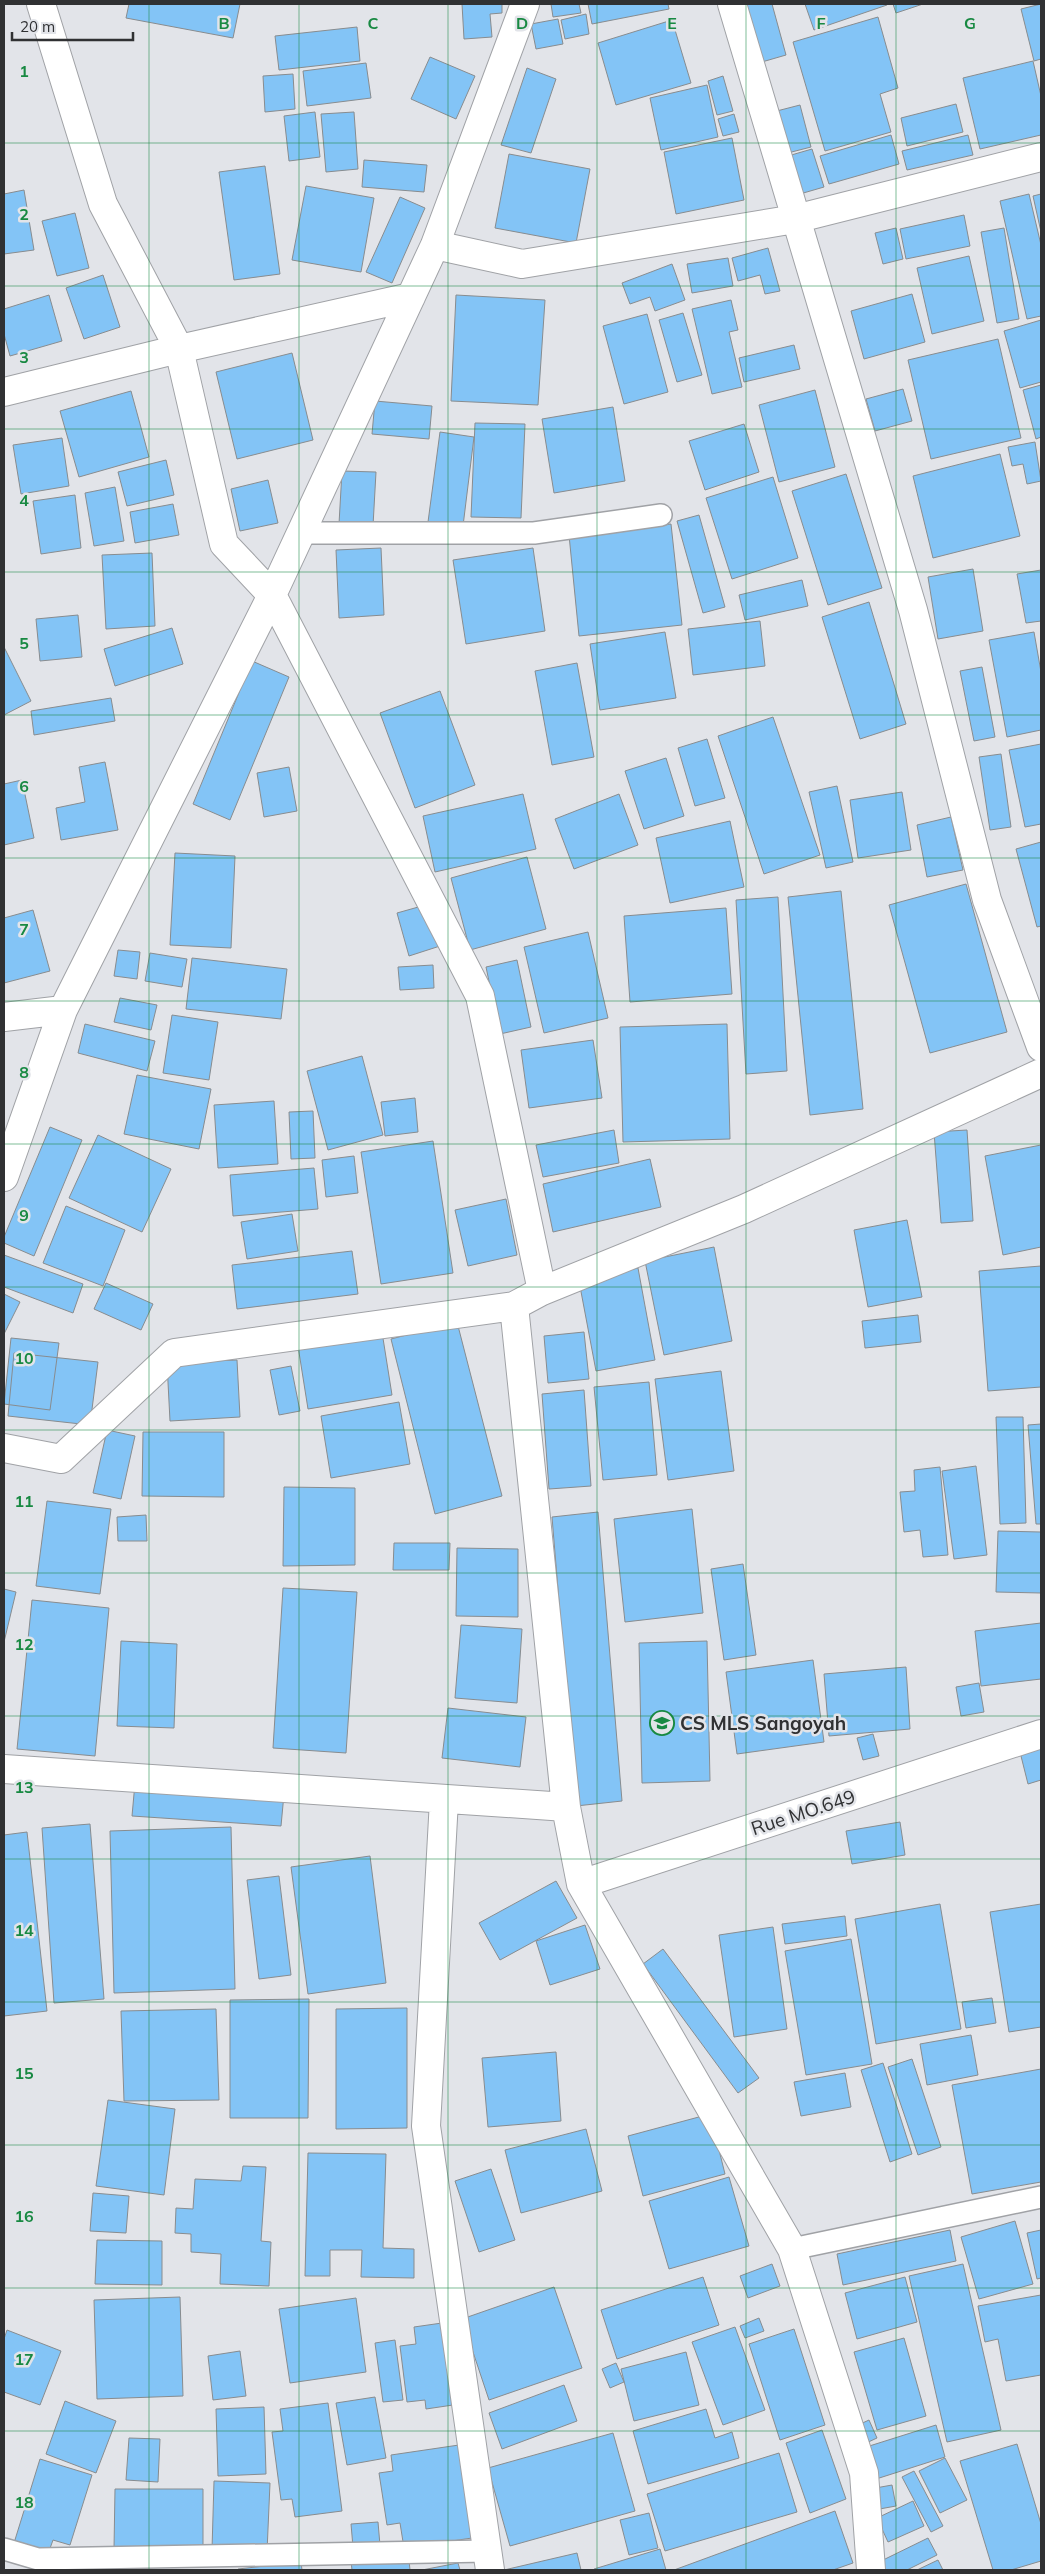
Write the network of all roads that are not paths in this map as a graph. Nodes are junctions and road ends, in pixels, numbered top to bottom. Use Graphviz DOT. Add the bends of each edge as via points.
graph roads {
  1 [pos="42,4"];
  2 [pos="525,4"];
  3 [pos="732,4"];
  4 [pos="1041,157"];
  5 [pos="795,218"];
  6 [pos="435,246"];
  7 [pos="411,297"];
  8 [pos="179,349"];
  9 [pos="4,392"];
  10 [pos="661,515"];
  11 [pos="301,532"];
  12 [pos="272,595"];
  13 [pos="63,1010"];
  14 [pos="4,1018"];
  15 [pos="1041,1047"];
  16 [pos="1041,1073"];
  17 [pos="4,1177"];
  18 [pos="542,1291"];
  19 [pos="514,1306"];
  20 [pos="4,1448"];
  21 [pos="1041,1734"];
  22 [pos="4,1769"];
  23 [pos="444,1800"];
  24 [pos="566,1807"];
  25 [pos="579,1876"];
  26 [pos="1041,2197"];
  27 [pos="792,2249"];
  28 [pos="4,2549"];
  29 [pos="488,2561"];
  30 [pos="871,2570"];
  1 -- 8 [label="street" via="103,204"];
  2 -- 6 [label="street"];
  3 -- 5 [label="street"];
  4 -- 5 [label="street"];
  5 -- 6 [label="street" via="522,264"];
  5 -- 15 [label="street" via="913,610 987,900"];
  6 -- 7 [label="street"];
  7 -- 8 [label="street"];
  7 -- 11 [label="street"];
  8 -- 9 [label="street"];
  8 -- 12 [label="street" via="224,544"];
  10 -- 11 [label="lane" via="534,534"];
  11 -- 12 [label="street"];
  12 -- 13 [label="street"];
  12 -- 18 [label="street" via="480,996"];
  13 -- 14 [label="street"];
  13 -- 17 [label="street"];
  16 -- 18 [label="street" via="744,1208"];
  18 -- 19 [label="street"];
  19 -- 20 [label="street" via="174,1353 61,1459"];
  19 -- 24 [label="street"];
  21 -- 25 [label="street, Rue MO.649"];
  22 -- 23 [label="street"];
  23 -- 24 [label="street"];
  23 -- 29 [label="street" via="426,2126"];
  24 -- 25 [label="street"];
  25 -- 27 [label="street"];
  26 -- 27 [label="lane"];
  27 -- 30 [label="street" via="864,2472"];
  28 -- 29 [label="lane" via="38,2559"];
}
